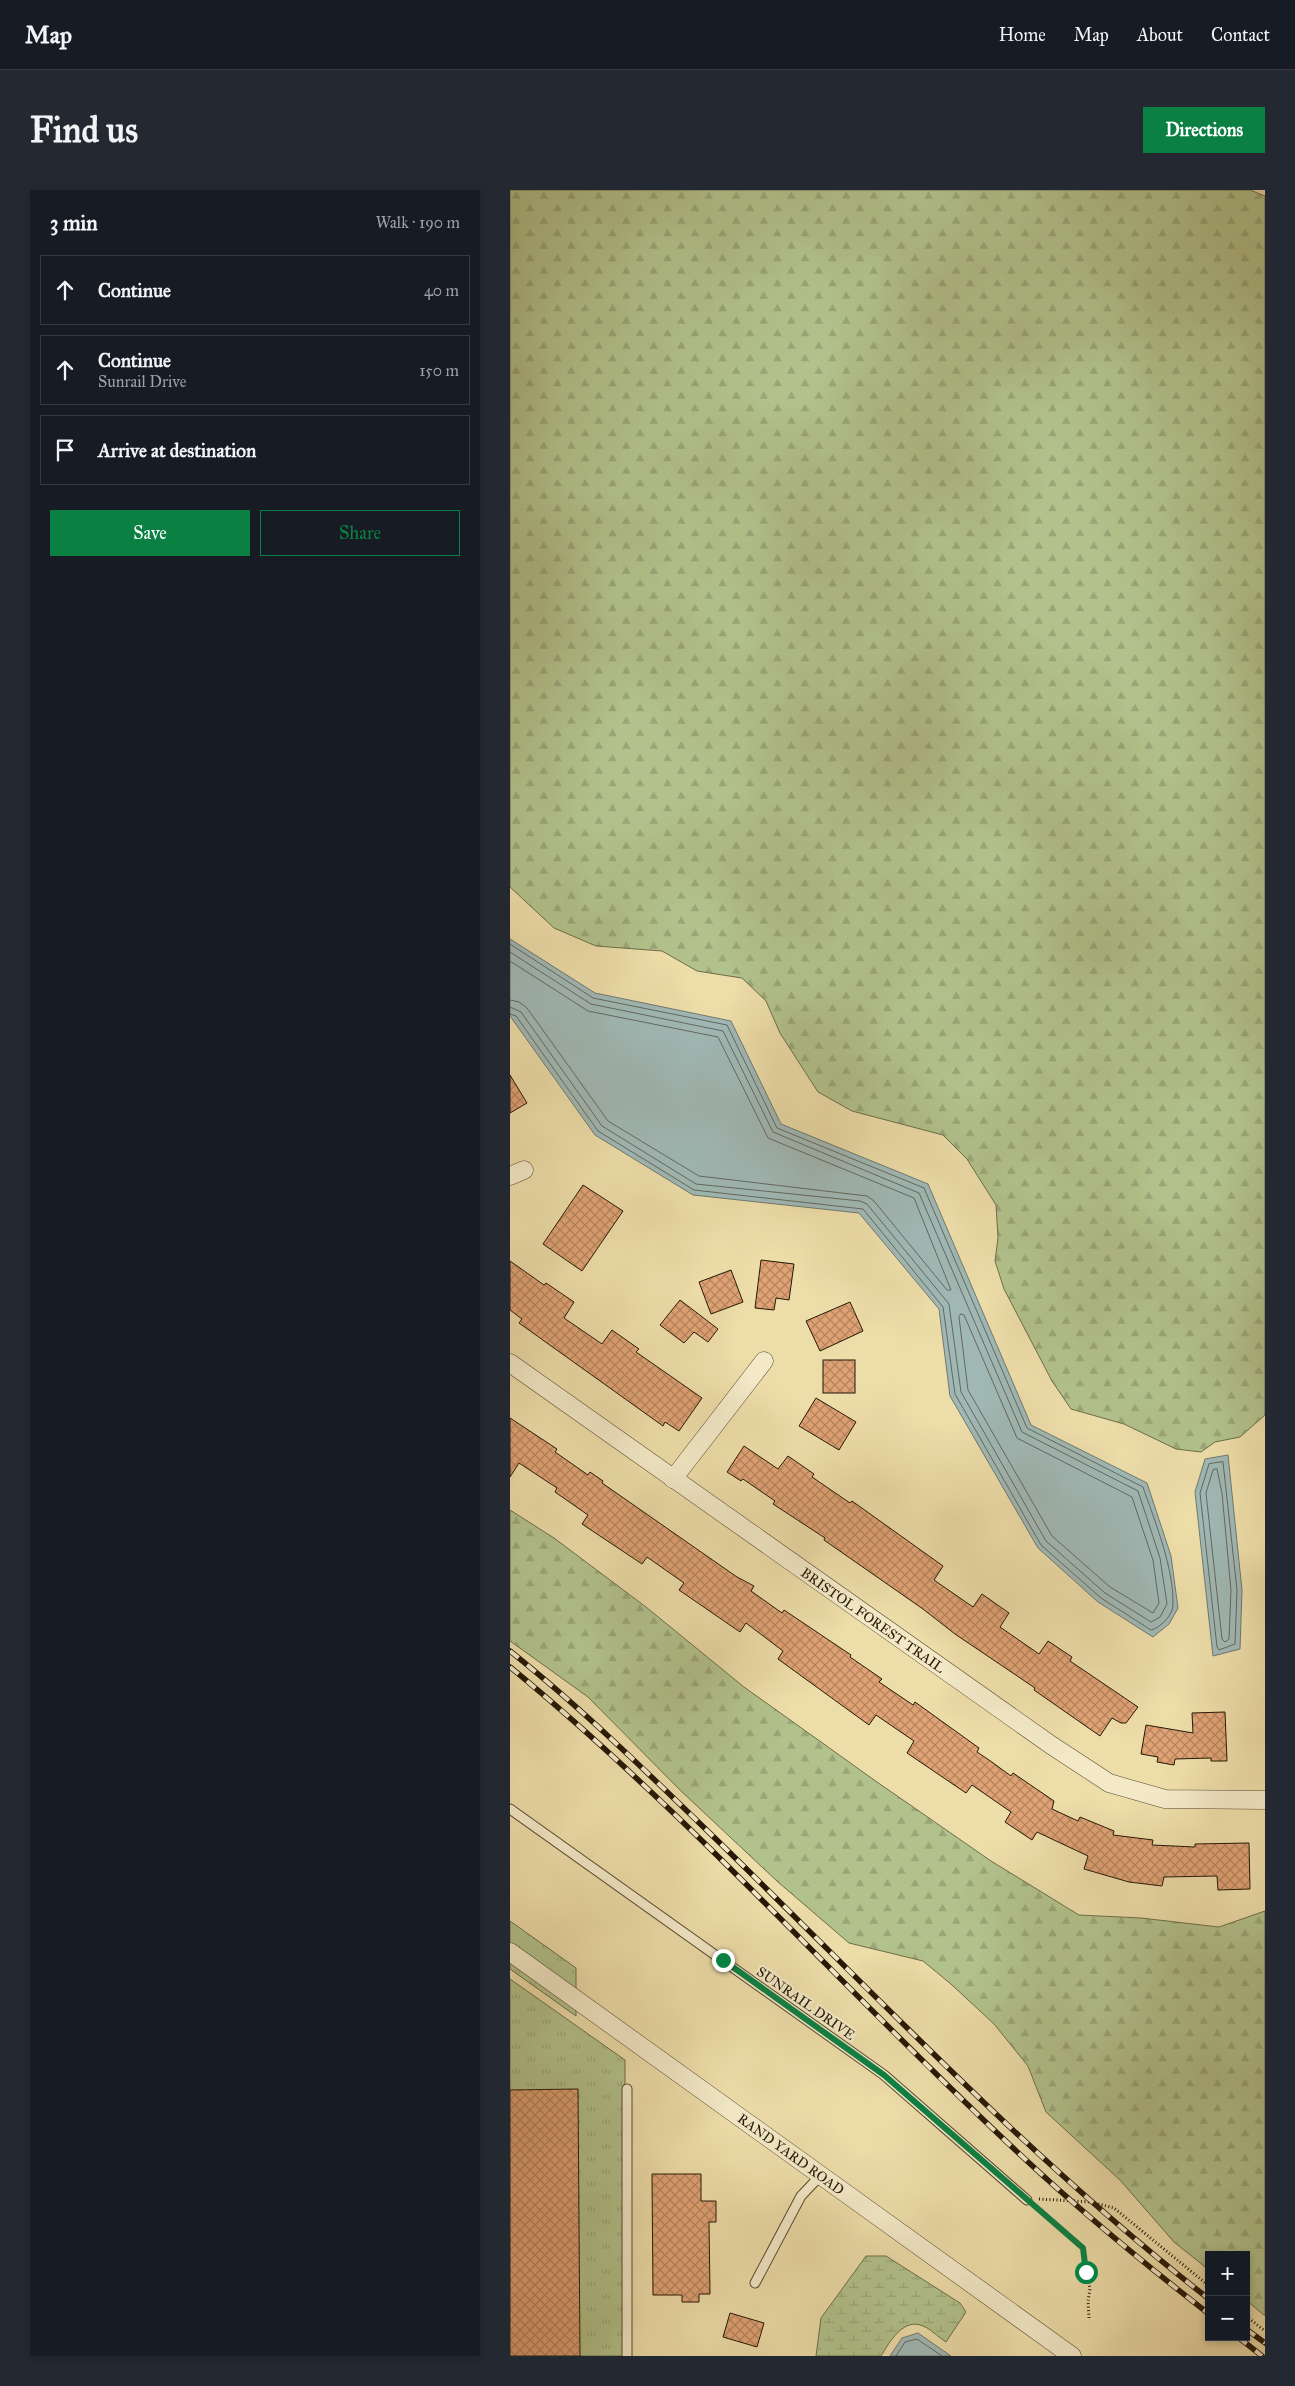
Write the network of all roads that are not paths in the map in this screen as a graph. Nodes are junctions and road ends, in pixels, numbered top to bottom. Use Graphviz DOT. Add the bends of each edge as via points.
graph roads {
  1 [pos="764,1361"];
  2 [pos="510,1363"];
  3 [pos="673,1479"];
  4 [pos="1265,1800"];
  5 [pos="510,1809"];
  6 [pos="510,1952"];
  7 [pos="627,2089"];
  8 [pos="821,2175"];
  9 [pos="1027,2200"];
  10 [pos="754,2283"];
  11 [pos="627,2356"];
  12 [pos="1072,2356"];
  1 -- 3 [label="street"];
  2 -- 3 [label="street, BRISTOL FOREST TRAIL"];
  3 -- 4 [label="street, BRISTOL FOREST TRAIL" via="1051,1745 1109,1782 1165,1799"];
  5 -- 9 [label="lane, SUNRAIL DRIVE" via="884,2075"];
  6 -- 8 [label="street, RAND YARD ROAD"];
  7 -- 11 [label="lane"];
  8 -- 10 [label="lane" via="801,2196"];
  8 -- 12 [label="street, RAND YARD ROAD"];
}
